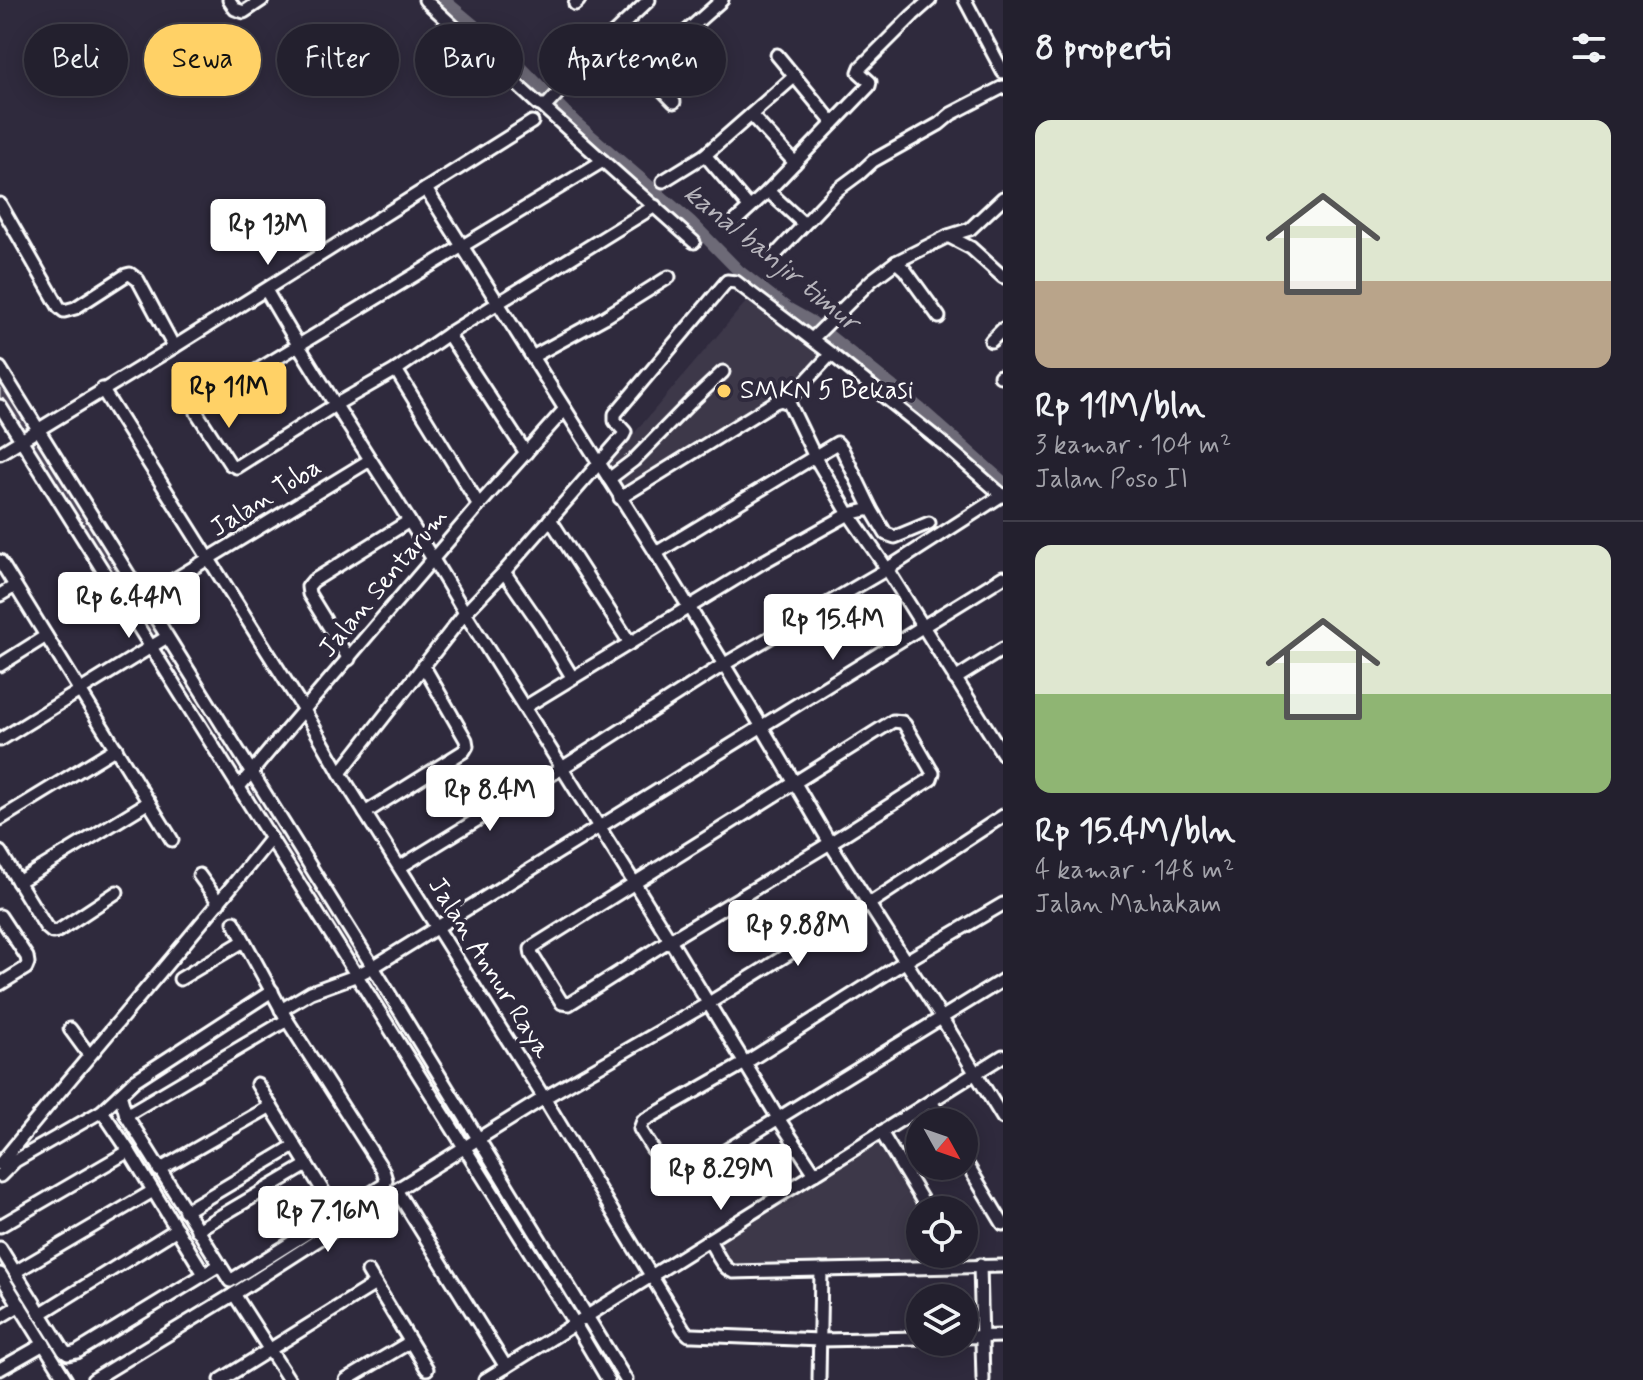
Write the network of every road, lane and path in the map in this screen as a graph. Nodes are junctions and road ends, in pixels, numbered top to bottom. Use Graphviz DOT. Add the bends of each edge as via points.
graph roads {
  1 [pos="229,0"];
  2 [pos="262,0"];
  3 [pos="425,0"];
  4 [pos="649,0"];
  5 [pos="722,0"];
  6 [pos="930,0"];
  7 [pos="965,0"];
  8 [pos="624,24"];
  9 [pos="695,24"];
  10 [pos="777,55"];
  11 [pos="1003,72"];
  12 [pos="795,76"];
  13 [pos="1003,87"];
  14 [pos="553,96"];
  15 [pos="668,96"];
  16 [pos="674,102"];
  17 [pos="544,105"];
  18 [pos="751,115"];
  19 [pos="532,122"];
  20 [pos="833,123"];
  21 [pos="705,155"];
  22 [pos="603,161"];
  23 [pos="795,163"];
  24 [pos="663,181"];
  25 [pos="426,189"];
  26 [pos="768,191"];
  27 [pos="1003,198"];
  28 [pos="0,204"];
  29 [pos="655,206"];
  30 [pos="749,207"];
  31 [pos="732,224"];
  32 [pos="804,224"];
  33 [pos="948,236"];
  34 [pos="694,242"];
  35 [pos="462,246"];
  36 [pos="776,254"];
  37 [pos="896,262"];
  38 [pos="669,277"];
  39 [pos="1003,277"];
  40 [pos="266,290"];
  41 [pos="498,304"];
  42 [pos="939,317"];
  43 [pos="1003,329"];
  44 [pos="448,334"];
  45 [pos="817,334"];
  46 [pos="991,341"];
  47 [pos="174,347"];
  48 [pos="298,347"];
  49 [pos="831,354"];
  50 [pos="532,357"];
  51 [pos="0,368"];
  52 [pos="396,370"];
  53 [pos="723,372"];
  54 [pos="102,389"];
  55 [pos="789,403"];
  56 [pos="335,405"];
  57 [pos="0,406"];
  58 [pos="565,409"];
  59 [pos="38,429"];
  60 [pos="21,440"];
  61 [pos="0,453"];
  62 [pos="526,453"];
  63 [pos="815,457"];
  64 [pos="370,460"];
  65 [pos="598,465"];
  66 [pos="609,479"];
  67 [pos="1002,496"];
  68 [pos="620,498"];
  69 [pos="479,505"];
  70 [pos="871,509"];
  71 [pos="849,514"];
  72 [pos="550,519"];
  73 [pos="409,521"];
  74 [pos="929,523"];
  75 [pos="656,553"];
  76 [pos="434,558"];
  77 [pos="209,560"];
  78 [pos="0,561"];
  79 [pos="887,569"];
  80 [pos="504,572"];
  81 [pos="1003,577"];
  82 [pos="15,586"];
  83 [pos="0,595"];
  84 [pos="144,598"];
  85 [pos="688,609"];
  86 [pos="465,613"];
  87 [pos="923,626"];
  88 [pos="46,636"];
  89 [pos="167,637"];
  90 [pos="630,643"];
  91 [pos="151,647"];
  92 [pos="1003,649"];
  93 [pos="349,659"];
  94 [pos="0,665"];
  95 [pos="423,665"];
  96 [pos="723,665"];
  97 [pos="572,677"];
  98 [pos="955,679"];
  99 [pos="81,689"];
  100 [pos="525,707"];
  101 [pos="304,710"];
  102 [pos="1003,725"];
  103 [pos="762,727"];
  104 [pos="990,733"];
  105 [pos="0,740"];
  106 [pos="116,748"];
  107 [pos="1003,754"];
  108 [pos="562,768"];
  109 [pos="251,772"];
  110 [pos="340,773"];
  111 [pos="795,783"];
  112 [pos="239,787"];
  113 [pos="149,802"];
  114 [pos="365,813"];
  115 [pos="1003,816"];
  116 [pos="0,819"];
  117 [pos="598,827"];
  118 [pos="271,838"];
  119 [pos="172,840"];
  120 [pos="830,843"];
  121 [pos="0,852"];
  122 [pos="400,867"];
  123 [pos="199,875"];
  124 [pos="18,882"];
  125 [pos="633,883"];
  126 [pos="117,892"];
  127 [pos="219,903"];
  128 [pos="869,904"];
  129 [pos="1003,904"];
  130 [pos="0,916"];
  131 [pos="234,922"];
  132 [pos="437,928"];
  133 [pos="670,940"];
  134 [pos="244,941"];
  135 [pos="906,961"];
  136 [pos="373,967"];
  137 [pos="355,976"];
  138 [pos="180,979"];
  139 [pos="1003,980"];
  140 [pos="0,984"];
  141 [pos="272,991"];
  142 [pos="709,1003"];
  143 [pos="284,1015"];
  144 [pos="941,1017"];
  145 [pos="70,1029"];
  146 [pos="89,1055"];
  147 [pos="1003,1056"];
  148 [pos="745,1063"];
  149 [pos="975,1074"];
  150 [pos="257,1084"];
  151 [pos="120,1094"];
  152 [pos="544,1098"];
  153 [pos="931,1101"];
  154 [pos="271,1106"];
  155 [pos="935,1108"];
  156 [pos="102,1111"];
  157 [pos="126,1115"];
  158 [pos="778,1118"];
  159 [pos="1003,1118"];
  160 [pos="881,1132"];
  161 [pos="477,1139"];
  162 [pos="294,1146"];
  163 [pos="463,1147"];
  164 [pos="129,1151"];
  165 [pos="0,1164"];
  166 [pos="307,1165"];
  167 [pos="159,1170"];
  168 [pos="815,1174"];
  169 [pos="0,1176"];
  170 [pos="977,1180"];
  171 [pos="396,1190"];
  172 [pos="153,1191"];
  173 [pos="920,1196"];
  174 [pos="185,1211"];
  175 [pos="338,1215"];
  176 [pos="1003,1224"];
  177 [pos="0,1226"];
  178 [pos="177,1229"];
  179 [pos="197,1230"];
  180 [pos="709,1240"];
  181 [pos="0,1248"];
  182 [pos="980,1265"];
  183 [pos="218,1266"];
  184 [pos="1003,1266"];
  185 [pos="906,1267"];
  186 [pos="821,1270"];
  187 [pos="15,1272"];
  188 [pos="368,1272"];
  189 [pos="0,1274"];
  190 [pos="204,1274"];
  191 [pos="652,1275"];
  192 [pos="375,1284"];
  193 [pos="234,1294"];
  194 [pos="20,1305"];
  195 [pos="40,1314"];
  196 [pos="588,1316"];
  197 [pos="0,1317"];
  198 [pos="575,1324"];
  199 [pos="1003,1336"];
  200 [pos="981,1337"];
  201 [pos="906,1338"];
  202 [pos="820,1340"];
  203 [pos="410,1342"];
  204 [pos="44,1344"];
  205 [pos="269,1349"];
  206 [pos="506,1367"];
  207 [pos="0,1369"];
  208 [pos="427,1369"];
  209 [pos="66,1380"];
  210 [pos="93,1380"];
  211 [pos="221,1380"];
  212 [pos="289,1380"];
  213 [pos="346,1380"];
  214 [pos="485,1380"];
  215 [pos="608,1380"];
  216 [pos="626,1380"];
  217 [pos="819,1380"];
  218 [pos="983,1380"];
  1 -- 2 [label="street" via="244,12"];
  3 -- 17 [label="street" via="526,95"];
  4 -- 8 [label="street"];
  5 -- 9 [label="street"];
  6 -- 20 [label="street" via="861,67 869,86"];
  7 -- 11 [label="street"];
  10 -- 12 [label="street"];
  12 -- 18 [label="street"];
  12 -- 20 [label="street"];
  13 -- 32 [label="street" via="873,161"];
  14 -- 17 [label="street"];
  15 -- 16 [label="street"];
  17 -- 22 [label="street"];
  18 -- 21 [label="street"];
  18 -- 23 [label="street"];
  19 -- 25 [label="street"];
  20 -- 23 [label="street"];
  21 -- 24 [label="street"];
  21 -- 30 [label="street"];
  22 -- 29 [label="street"];
  22 -- 35 [label="street"];
  23 -- 26 [label="street"];
  25 -- 35 [label="street"];
  25 -- 40 [label="street"];
  26 -- 30 [label="street"];
  26 -- 32 [label="street"];
  27 -- 33 [label="street" via="970,229"];
  28 -- 47 [label="street" via="59,307 75,308 130,274"];
  29 -- 34 [label="street"];
  29 -- 41 [label="street"];
  30 -- 31 [label="street"];
  32 -- 36 [label="street"];
  33 -- 37 [label="street"];
  33 -- 39 [label="street" via="971,248"];
  35 -- 41 [label="street"];
  35 -- 48 [label="street"];
  37 -- 42 [label="street"];
  37 -- 45 [label="street"];
  38 -- 50 [label="street"];
  40 -- 47 [label="street"];
  40 -- 48 [label="street"];
  41 -- 44 [label="street"];
  41 -- 50 [label="street"];
  43 -- 46 [label="street"];
  44 -- 52 [label="street"];
  44 -- 62 [label="street"];
  45 -- 49 [label="street"];
  45 -- 65 [label="street" via="727,281 615,414 625,432"];
  47 -- 54 [label="street"];
  48 -- 56 [label="street"];
  48 -- 56 [label="street" via="198,406 205,426 236,467"];
  49 -- 55 [label="street"];
  49 -- 67 [label="street"];
  50 -- 58 [label="street"];
  51 -- 59 [label="street"];
  52 -- 56 [label="street"];
  52 -- 69 [label="street"];
  53 -- 66 [label="street"];
  54 -- 59 [label="street"];
  54 -- 77 [label="street, Jalan Annur Raya"];
  55 -- 63 [label="street"];
  55 -- 68 [label="street" via="775,402"];
  56 -- 64 [label="street"];
  57 -- 60 [label="street"];
  58 -- 62 [label="street, Jalan Sentarum"];
  58 -- 65 [label="street"];
  59 -- 60 [label="street"];
  59 -- 84 [label="street"];
  60 -- 61 [label="street"];
  60 -- 91 [label="street"];
  62 -- 69 [label="street, Jalan Sentarum"];
  63 -- 70 [label="street" via="837,443"];
  63 -- 71 [label="street"];
  63 -- 75 [label="street"];
  64 -- 73 [label="street"];
  64 -- 77 [label="street, Jalan Toba"];
  65 -- 66 [label="street"];
  65 -- 72 [label="street"];
  66 -- 68 [label="street"];
  67 -- 79 [label="street"];
  68 -- 75 [label="street"];
  69 -- 76 [label="street, Jalan Sentarum"];
  70 -- 71 [label="street"];
  70 -- 74 [label="street" via="890,537"];
  71 -- 79 [label="street"];
  71 -- 85 [label="street"];
  72 -- 80 [label="street"];
  72 -- 90 [label="street"];
  73 -- 76 [label="street"];
  73 -- 93 [label="street" via="308,587"];
  75 -- 85 [label="street"];
  76 -- 86 [label="street"];
  76 -- 93 [label="street, Jalan Sentarum"];
  77 -- 84 [label="street, Jalan Toba"];
  77 -- 101 [label="street, Jalan Annur Raya"];
  78 -- 82 [label="street"];
  79 -- 87 [label="street"];
  79 -- 96 [label="street"];
  80 -- 86 [label="street"];
  80 -- 97 [label="street"];
  81 -- 87 [label="street"];
  82 -- 83 [label="street"];
  82 -- 88 [label="street"];
  84 -- 89 [label="street"];
  85 -- 90 [label="street"];
  85 -- 96 [label="street"];
  86 -- 95 [label="street"];
  86 -- 100 [label="street"];
  87 -- 98 [label="street"];
  87 -- 103 [label="street"];
  88 -- 94 [label="street"];
  88 -- 99 [label="street"];
  89 -- 91 [label="street"];
  89 -- 109 [label="street"];
  90 -- 97 [label="street"];
  91 -- 99 [label="street"];
  91 -- 112 [label="street"];
  92 -- 98 [label="street"];
  93 -- 101 [label="street, Jalan Sentarum"];
  95 -- 110 [label="street"];
  95 -- 114 [label="street" via="466,740 466,750"];
  96 -- 103 [label="street"];
  96 -- 108 [label="street"];
  97 -- 100 [label="street"];
  98 -- 104 [label="street"];
  99 -- 105 [label="street"];
  99 -- 106 [label="street"];
  100 -- 108 [label="street"];
  101 -- 109 [label="street, Jalan Sentarum"];
  101 -- 110 [label="street, Jalan Annur Raya"];
  102 -- 104 [label="street"];
  103 -- 111 [label="street"];
  103 -- 117 [label="street"];
  104 -- 107 [label="street"];
  106 -- 113 [label="street"];
  106 -- 116 [label="street"];
  108 -- 117 [label="street"];
  108 -- 122 [label="street"];
  109 -- 112 [label="street, Jalan Sentarum"];
  109 -- 136 [label="street"];
  110 -- 114 [label="street, Jalan Annur Raya"];
  111 -- 120 [label="street"];
  111 -- 120 [label="street" via="893,721 905,725 933,773 931,779"];
  111 -- 125 [label="street"];
  112 -- 118 [label="street"];
  113 -- 119 [label="street"];
  113 -- 124 [label="street"];
  114 -- 122 [label="street, Jalan Annur Raya"];
  115 -- 128 [label="street"];
  117 -- 125 [label="street"];
  117 -- 132 [label="street"];
  118 -- 127 [label="street"];
  118 -- 137 [label="street"];
  120 -- 128 [label="street"];
  120 -- 133 [label="street"];
  121 -- 124 [label="street"];
  122 -- 132 [label="street, Jalan Annur Raya"];
  123 -- 127 [label="street"];
  124 -- 126 [label="street" via="52,932"];
  125 -- 133 [label="street"];
  125 -- 133 [label="street" via="531,949 562,1003 569,1004"];
  127 -- 146 [label="street"];
  128 -- 135 [label="street"];
  128 -- 142 [label="street"];
  129 -- 135 [label="street"];
  130 -- 140 [label="street" via="28,963"];
  131 -- 134 [label="street"];
  132 -- 136 [label="street"];
  132 -- 152 [label="street, Jalan Annur Raya"];
  133 -- 142 [label="street"];
  134 -- 138 [label="street"];
  134 -- 141 [label="street"];
  135 -- 144 [label="street"];
  135 -- 148 [label="street"];
  136 -- 137 [label="street"];
  136 -- 161 [label="street"];
  137 -- 143 [label="street" via="311,992"];
  137 -- 163 [label="street"];
  139 -- 144 [label="street"];
  141 -- 143 [label="street"];
  141 -- 151 [label="street"];
  142 -- 148 [label="street"];
  142 -- 152 [label="street"];
  143 -- 157 [label="street"];
  143 -- 175 [label="street" via="386,1176 384,1185"];
  144 -- 149 [label="street"];
  144 -- 158 [label="street"];
  145 -- 146 [label="street"];
  146 -- 165 [label="street"];
  147 -- 149 [label="street"];
  148 -- 158 [label="street"];
  148 -- 158 [label="street" via="641,1122 640,1129 666,1172 678,1180"];
  149 -- 153 [label="street"];
  149 -- 159 [label="street"];
  150 -- 154 [label="street"];
  151 -- 156 [label="street"];
  151 -- 157 [label="street"];
  152 -- 161 [label="street"];
  152 -- 191 [label="street, Jalan Annur Raya"];
  153 -- 155 [label="street"];
  153 -- 160 [label="street"];
  154 -- 162 [label="street"];
  154 -- 167 [label="street"];
  156 -- 164 [label="street"];
  156 -- 169 [label="street" via="15,1161"];
  157 -- 167 [label="street"];
  158 -- 168 [label="street"];
  160 -- 168 [label="street"];
  160 -- 173 [label="street"];
  161 -- 163 [label="street"];
  161 -- 196 [label="street"];
  162 -- 166 [label="street"];
  162 -- 174 [label="street"];
  163 -- 171 [label="street"];
  163 -- 198 [label="street"];
  164 -- 172 [label="street"];
  164 -- 177 [label="street"];
  166 -- 175 [label="street"];
  166 -- 179 [label="street"];
  167 -- 174 [label="street"];
  168 -- 180 [label="street"];
  170 -- 176 [label="street"];
  171 -- 193 [label="street"];
  171 -- 206 [label="street"];
  172 -- 178 [label="street"];
  172 -- 187 [label="street"];
  174 -- 179 [label="street"];
  175 -- 183 [label="street" via="232,1281"];
  178 -- 190 [label="street"];
  178 -- 195 [label="street"];
  179 -- 183 [label="street"];
  180 -- 186 [label="street" via="728,1271"];
  180 -- 191 [label="street"];
  181 -- 187 [label="street"];
  182 -- 184 [label="street"];
  182 -- 200 [label="street"];
  183 -- 190 [label="street"];
  185 -- 186 [label="street"];
  186 -- 202 [label="street"];
  187 -- 195 [label="street"];
  188 -- 192 [label="street"];
  189 -- 194 [label="street"];
  190 -- 195 [label="street" via="71,1355"];
  191 -- 196 [label="street"];
  191 -- 202 [label="street, Jalan Annur Raya" via="689,1335"];
  192 -- 203 [label="street"];
  192 -- 205 [label="street"];
  193 -- 205 [label="street"];
  193 -- 210 [label="street"];
  194 -- 197 [label="street"];
  194 -- 204 [label="street"];
  196 -- 198 [label="street"];
  196 -- 216 [label="street"];
  198 -- 206 [label="street"];
  198 -- 215 [label="street"];
  199 -- 200 [label="street"];
  200 -- 218 [label="street"];
  201 -- 202 [label="street, Jalan Annur Raya"];
  202 -- 217 [label="street"];
  203 -- 208 [label="street"];
  203 -- 213 [label="street"];
  204 -- 207 [label="street"];
  204 -- 209 [label="street"];
  205 -- 211 [label="street"];
  205 -- 212 [label="street"];
  206 -- 214 [label="street"];
}
